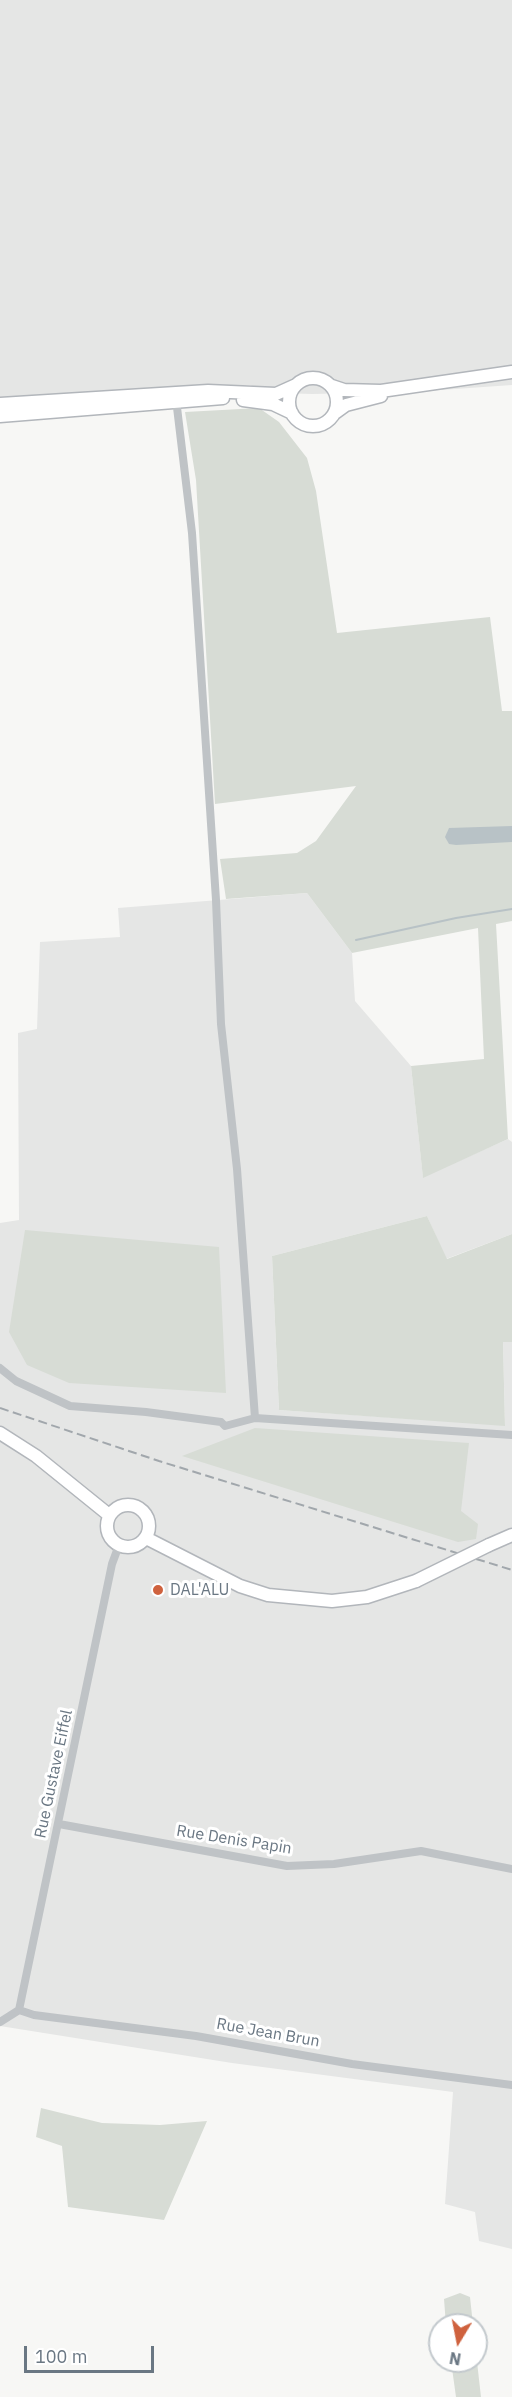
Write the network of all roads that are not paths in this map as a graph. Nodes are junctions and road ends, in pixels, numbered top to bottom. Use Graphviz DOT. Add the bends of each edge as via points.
graph roads {
  1 [pos="512,372"];
  2 [pos="512,378"];
  3 [pos="296,385"];
  4 [pos="332,386"];
  5 [pos="176,398"];
  6 [pos="0,404"];
  7 [pos="292,413"];
  8 [pos="335,413"];
  9 [pos="0,416"];
  10 [pos="0,1368"];
  11 [pos="255,1418"];
  12 [pos="0,1433"];
  13 [pos="512,1435"];
  14 [pos="110,1515"];
  15 [pos="512,1534"];
  16 [pos="146,1538"];
  17 [pos="118,1545"];
  18 [pos="58,1824"];
  19 [pos="512,1869"];
  20 [pos="19,2010"];
  21 [pos="0,2022"];
  22 [pos="512,2085"];
  1 -- 4 [label="main road" via="381,391"];
  2 -- 8 [label="main road" via="402,392 346,405"];
  3 -- 4 [label="main road" via="315,377"];
  3 -- 5 [label="main road" via="276,394"];
  3 -- 7 [label="main road" via="289,400"];
  4 -- 8 [label="main road" via="337,394"];
  5 -- 6 [label="main road"];
  5 -- 7 [label="main road" via="238,399 273,404"];
  5 -- 9 [label="main road"];
  5 -- 11 [label="street" via="192,533 221,1024 237,1168"];
  7 -- 8 [label="main road" via="303,424 312,426 321,425"];
  10 -- 11 [label="street" via="16,1381 70,1406 156,1413 221,1422 225,1426"];
  11 -- 13 [label="street"];
  12 -- 14 [label="main road" via="36,1456"];
  14 -- 16 [label="main road" via="119,1506 138,1507 149,1524"];
  14 -- 17 [label="main road" via="106,1528"];
  15 -- 16 [label="main road, bridge" via="416,1581 367,1597 332,1601 268,1596"];
  16 -- 17 [label="main road" via="137,1546"];
  17 -- 18 [label="street, Rue Gustave Eiffel"];
  18 -- 19 [label="street, Rue Denis Papin" via="287,1866 334,1864 421,1851"];
  18 -- 20 [label="street, Rue Gustave Eiffel"];
  20 -- 21 [label="street"];
  20 -- 22 [label="street, Rue Jean Brun" via="352,2064"];
}
